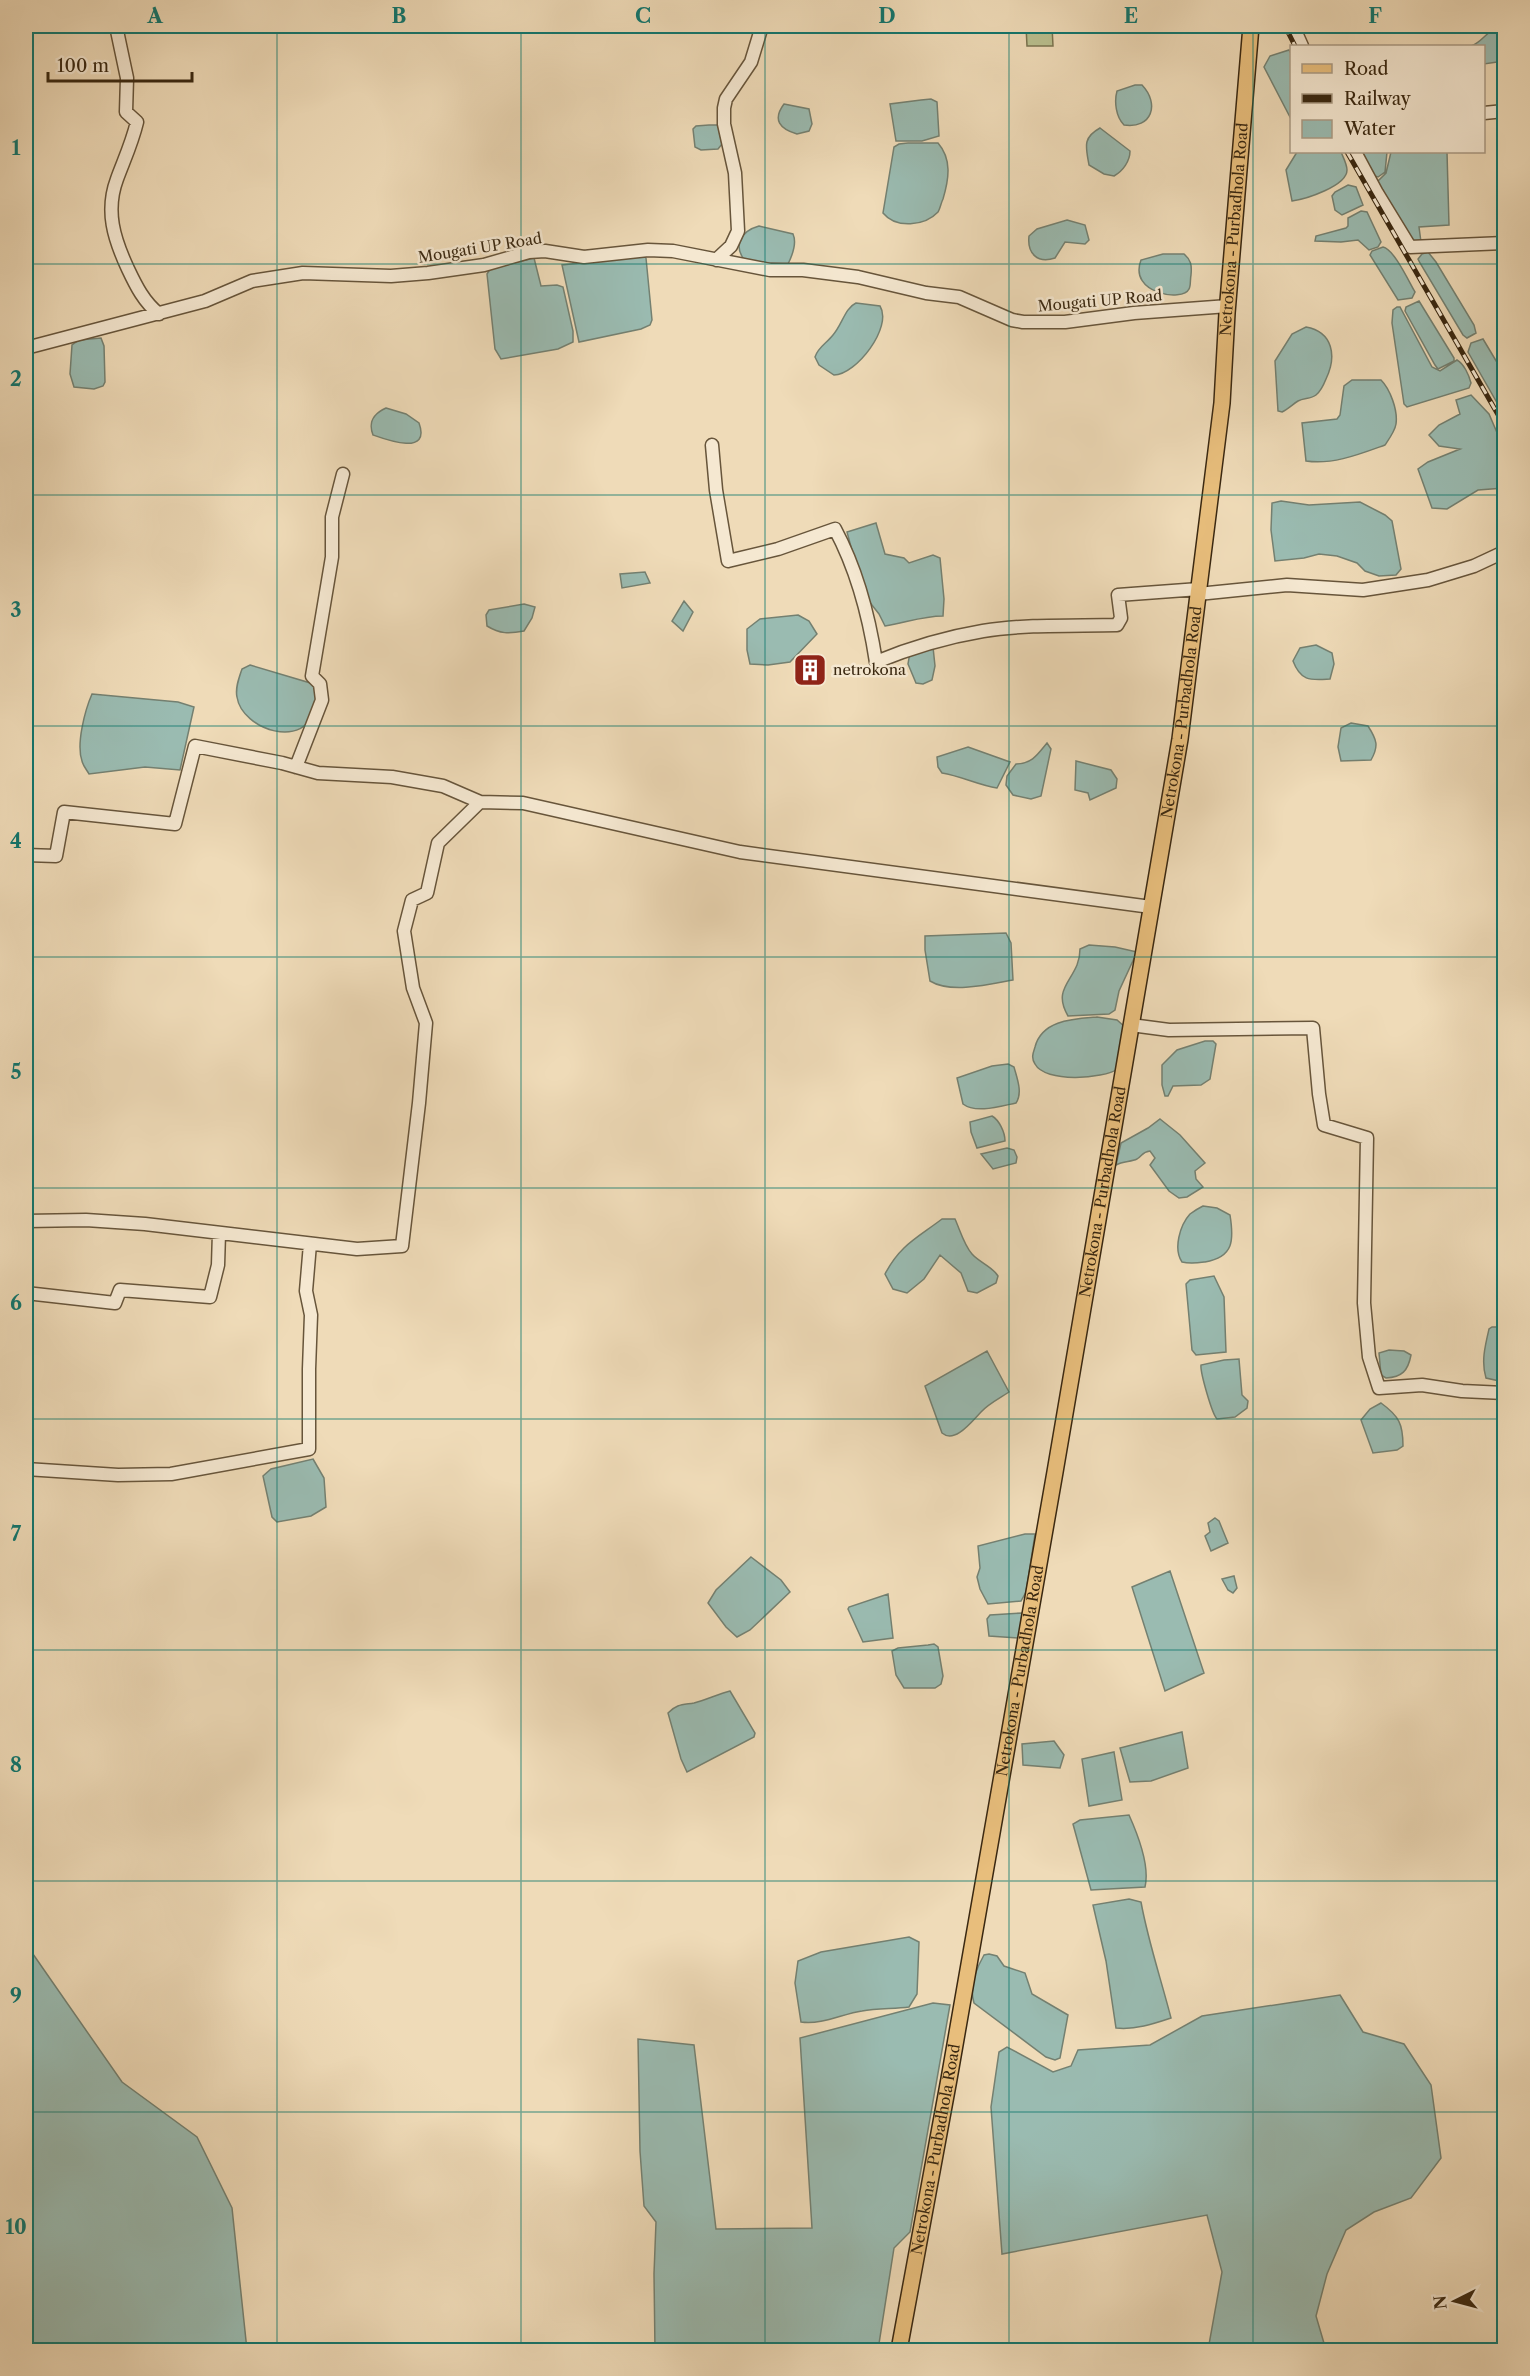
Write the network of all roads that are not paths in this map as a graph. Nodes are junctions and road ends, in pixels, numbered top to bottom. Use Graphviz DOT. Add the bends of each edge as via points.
graph roads {
  1 [pos="116,26"];
  2 [pos="762,26"];
  3 [pos="1251,26"];
  4 [pos="1293,26"];
  5 [pos="1302,45"];
  6 [pos="1504,111"];
  7 [pos="1485,113"];
  8 [pos="1356,153"];
  9 [pos="1504,243"];
  10 [pos="716,260"];
  11 [pos="1228,306"];
  12 [pos="159,314"];
  13 [pos="26,348"];
  14 [pos="712,446"];
  15 [pos="343,474"];
  16 [pos="1504,552"];
  17 [pos="1198,592"];
  18 [pos="296,767"];
  19 [pos="480,802"];
  20 [pos="26,855"];
  21 [pos="1151,907"];
  22 [pos="1131,1025"];
  23 [pos="26,1221"];
  24 [pos="219,1233"];
  25 [pos="310,1244"];
  26 [pos="26,1293"];
  27 [pos="1504,1393"];
  28 [pos="26,1469"];
  29 [pos="899,2350"];
  1 -- 12 [label="street" via="127,78 126,110 136,122 112,195 111,223 137,287 148,306"];
  2 -- 10 [label="street" via="751,62 724,108 735,173 738,231 731,246"];
  3 -- 11 [label="main road, Netrokona - Purbadhola Road"];
  4 -- 5 [label="street"];
  6 -- 7 [label="street"];
  8 -- 9 [label="street" via="1410,248"];
  10 -- 11 [label="street, Mougati UP Road" via="770,270 858,277 959,297 1023,322 1065,322"];
  10 -- 12 [label="street, Mougati UP Road" via="673,251 584,257 545,251 419,274 303,273 252,281 205,301"];
  11 -- 17 [label="main road, Netrokona - Purbadhola Road" via="1222,403"];
  12 -- 13 [label="street, Mougati UP Road"];
  14 -- 17 [label="street" via="728,561 835,529 848,552 871,628 876,662 984,631 1117,625 1121,618 1118,595"];
  15 -- 18 [label="street" via="332,517 332,557 312,676 320,684 321,700"];
  16 -- 17 [label="street" via="1428,580 1362,590 1287,585"];
  17 -- 21 [label="main road, Netrokona - Purbadhola Road" via="1180,739"];
  18 -- 19 [label="street" via="318,773 392,777 443,786"];
  18 -- 20 [label="street" via="195,746 175,824 64,812 56,856"];
  19 -- 21 [label="street" via="523,803 740,852"];
  19 -- 25 [label="street" via="438,843 428,892 412,900 404,931 413,988 426,1023 402,1246 357,1249"];
  21 -- 22 [label="main road, Netrokona - Purbadhola Road"];
  22 -- 27 [label="street" via="1169,1030 1313,1028 1324,1125 1367,1138 1364,1303 1369,1358 1380,1388 1422,1385"];
  22 -- 29 [label="main road, Netrokona - Purbadhola Road" via="954,2055"];
  23 -- 24 [label="street" via="86,1220"];
  24 -- 25 [label="street"];
  24 -- 26 [label="street" via="218,1265 210,1297 120,1290 115,1303"];
  25 -- 28 [label="street" via="306,1291 312,1315 309,1449 171,1474"];
}
